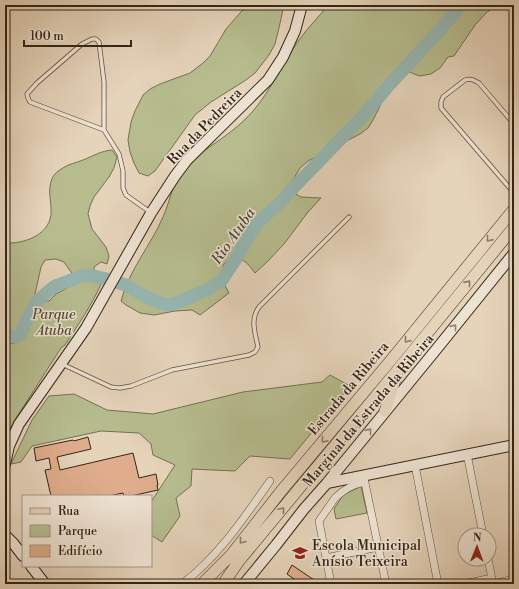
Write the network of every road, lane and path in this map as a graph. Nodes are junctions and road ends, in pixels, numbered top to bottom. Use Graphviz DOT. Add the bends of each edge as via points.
graph roads {
  1 [pos="302,5"];
  2 [pos="514,124"];
  3 [pos="104,130"];
  4 [pos="514,193"];
  5 [pos="514,209"];
  6 [pos="151,213"];
  7 [pos="349,217"];
  8 [pos="514,227"];
  9 [pos="514,254"];
  10 [pos="61,363"];
  11 [pos="399,368"];
  12 [pos="385,411"];
  13 [pos="514,445"];
  14 [pos="467,454"];
  15 [pos="347,458"];
  16 [pos="5,464"];
  17 [pos="415,465"];
  18 [pos="364,478"];
  19 [pos="270,482"];
  20 [pos="326,483"];
  21 [pos="481,527"];
  22 [pos="5,535"];
  23 [pos="378,547"];
  24 [pos="22,555"];
  25 [pos="235,558"];
  26 [pos="326,558"];
  27 [pos="32,567"];
  28 [pos="489,567"];
  29 [pos="514,579"];
  30 [pos="492,581"];
  31 [pos="222,582"];
  32 [pos="45,584"];
  33 [pos="182,584"];
  34 [pos="202,584"];
  35 [pos="209,584"];
  36 [pos="244,584"];
  37 [pos="331,584"];
  38 [pos="386,584"];
  39 [pos="438,584"];
  40 [pos="464,584"];
  1 -- 6 [label="main road, Rua da Pedreira" via="295,31 283,57 268,80 187,160"];
  2 -- 4 [label="lane" via="479,83 472,79 465,80 443,97 441,102 441,108"];
  3 -- 3 [label="lane" via="30,102 27,94 82,44 92,39 99,42 104,82"];
  3 -- 6 [label="lane" via="119,154 126,195"];
  5 -- 25 [label="main road, Estrada da Ribeira, one-way" via="282,490"];
  6 -- 10 [label="main road, Rua da Pedreira" via="106,295"];
  7 -- 10 [label="lane" via="259,307 254,320 258,347 255,352 172,370 120,388 111,387"];
  11 -- 8 [label="main road, Estrada da Ribeira, one-way"];
  12 -- 9 [label="main road, Marginal da Estrada da Ribeira, one-way"];
  10 -- 16 [label="main road, Rua da Pedreira" via="19,424 9,446"];
  11 -- 12 [label="main road"];
  25 -- 11 [label="main road, Estrada da Ribeira, one-way"];
  15 -- 12 [label="main road, Marginal da Estrada da Ribeira, one-way"];
  13 -- 14 [label="main road"];
  14 -- 17 [label="main road"];
  14 -- 21 [label="street"];
  15 -- 18 [label="main road" via="346,463 351,471"];
  15 -- 20 [label="main road, Marginal da Estrada da Ribeira"];
  17 -- 18 [label="main road"];
  17 -- 39 [label="street"];
  18 -- 20 [label="main road"];
  18 -- 23 [label="street"];
  18 -- 26 [label="street" via="335,498 319,521"];
  19 -- 33 [label="street" via="227,539 199,570"];
  20 -- 36 [label="main road, Marginal da Estrada da Ribeira"];
  22 -- 24 [label="main road"];
  23 -- 26 [label="street"];
  23 -- 38 [label="street"];
  25 -- 31 [label="main road, Estrada da Ribeira"];
  25 -- 34 [label="main road, Estrada da Ribeira"];
  25 -- 35 [label="lane"];
  26 -- 37 [label="street"];
  27 -- 32 [label="main road"];
  28 -- 30 [label="street"];
  29 -- 30 [label="street"];
  30 -- 40 [label="street"];
}
